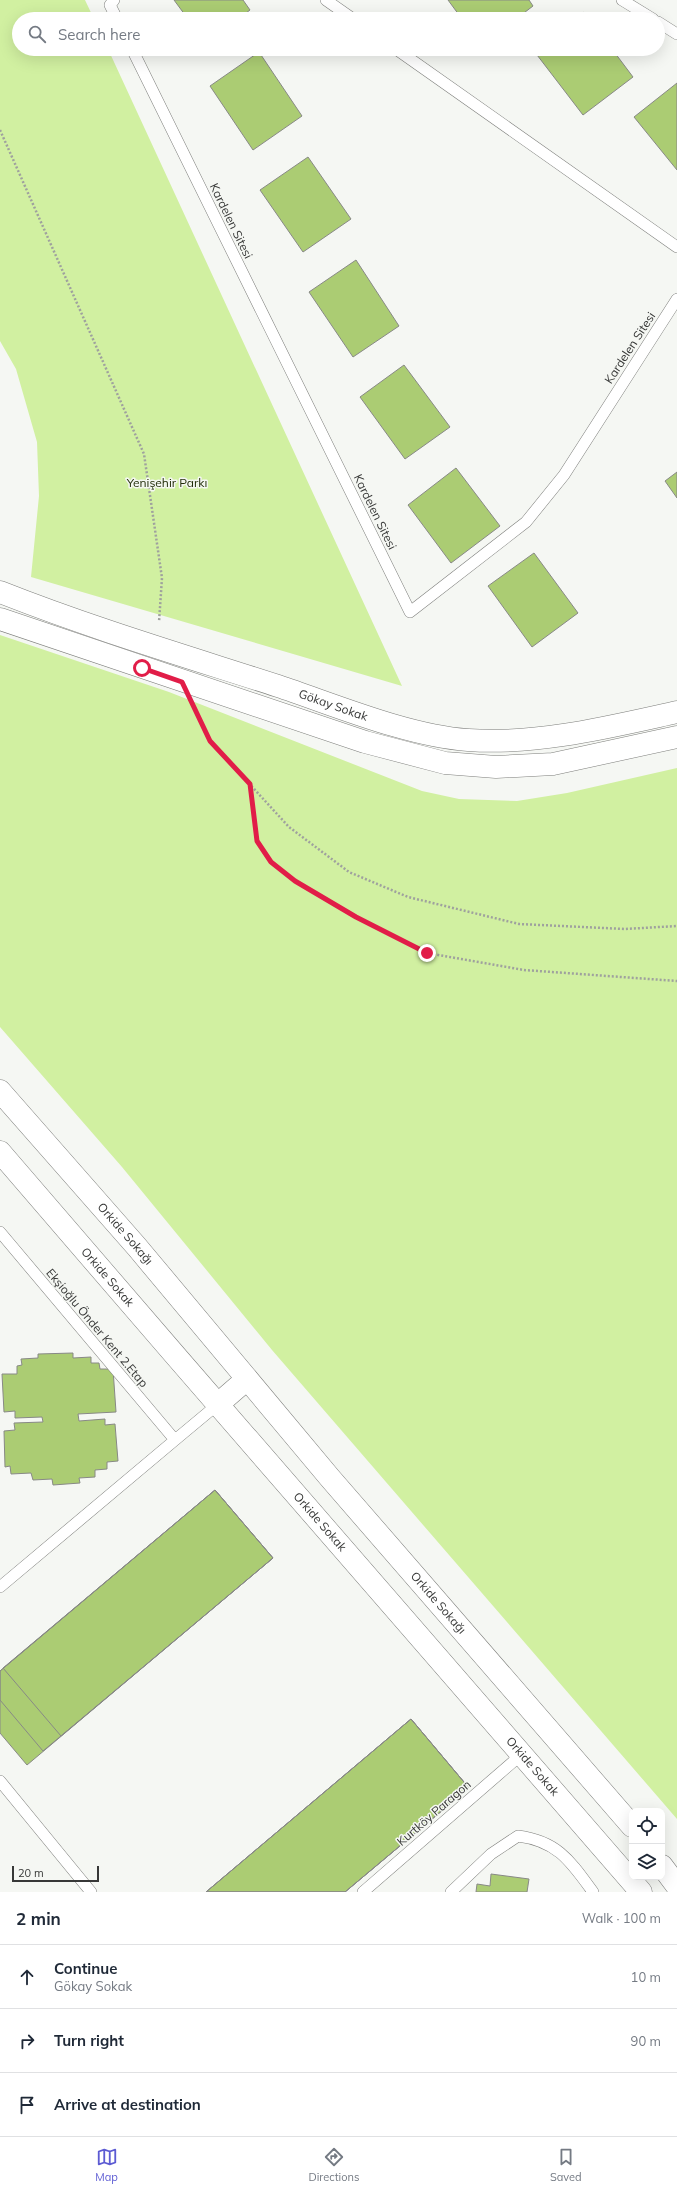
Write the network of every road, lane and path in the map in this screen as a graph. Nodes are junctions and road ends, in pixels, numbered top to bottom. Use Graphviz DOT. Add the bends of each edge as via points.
graph roads {
  1 [pos="114,0"];
  2 [pos="326,0"];
  3 [pos="622,0"];
  4 [pos="114,12"];
  5 [pos="343,12"];
  6 [pos="642,12"];
  7 [pos="665,26"];
  8 [pos="677,34"];
  9 [pos="135,56"];
  10 [pos="406,56"];
  11 [pos="0,130"];
  12 [pos="677,247"];
  13 [pos="677,299"];
  14 [pos="0,592"];
  15 [pos="0,619"];
  16 [pos="156,646"];
  17 [pos="182,682"];
  18 [pos="677,712"];
  19 [pos="677,737"];
  20 [pos="250,784"];
  21 [pos="677,926"];
  22 [pos="677,981"];
  23 [pos="0,1091"];
  24 [pos="0,1152"];
  25 [pos="0,1232"];
  26 [pos="247,1379"];
  27 [pos="217,1405"];
  28 [pos="175,1440"];
  29 [pos="0,1587"];
  30 [pos="522,1754"];
  31 [pos="0,1781"];
  32 [pos="629,1823"];
  33 [pos="91,1892"];
  34 [pos="363,1892"];
  35 [pos="451,1892"];
  36 [pos="593,1892"];
  37 [pos="640,1892"];
  1 -- 4 [label="lane" via="110,5"];
  2 -- 5 [label="lane"];
  3 -- 6 [label="lane"];
  7 -- 8 [label="lane"];
  9 -- 13 [label="lane, Kardelen Sitesi" via="410,612 526,522 564,476"];
  10 -- 12 [label="lane"];
  11 -- 16 [label="path" via="144,454 162,578"];
  14 -- 16 [label="street, Gökay Sokak"];
  15 -- 17 [label="street, Gökay Sokak"];
  16 -- 18 [label="street, Gökay Sokak" via="400,726 435,736 466,740 495,741 547,736 613,726"];
  17 -- 19 [label="street, Gökay Sokak" via="365,742 445,763 496,767 553,764"];
  17 -- 20 [label="path" via="210,741"];
  20 -- 21 [label="path" via="289,827 349,872 408,897 519,924 625,929"];
  20 -- 22 [label="path" via="257,841 271,862 295,881 356,917 427,953 524,970"];
  23 -- 26 [label="street, Orkide Sokağı" via="137,1247"];
  24 -- 27 [label="street, Orkide Sokak"];
  25 -- 28 [label="lane, Ekşioğlu Önder Kent 2.Etap"];
  26 -- 27 [label="street"];
  26 -- 32 [label="street, Orkide Sokağı"];
  27 -- 28 [label="lane"];
  27 -- 30 [label="street, Orkide Sokak"];
  28 -- 29 [label="lane"];
  30 -- 34 [label="lane, Kurtköy Paragon"];
  30 -- 37 [label="street, Orkide Sokak"];
  31 -- 33 [label="lane"];
  35 -- 36 [label="lane" via="491,1854 518,1836 541,1841 556,1848 568,1858"];
}
